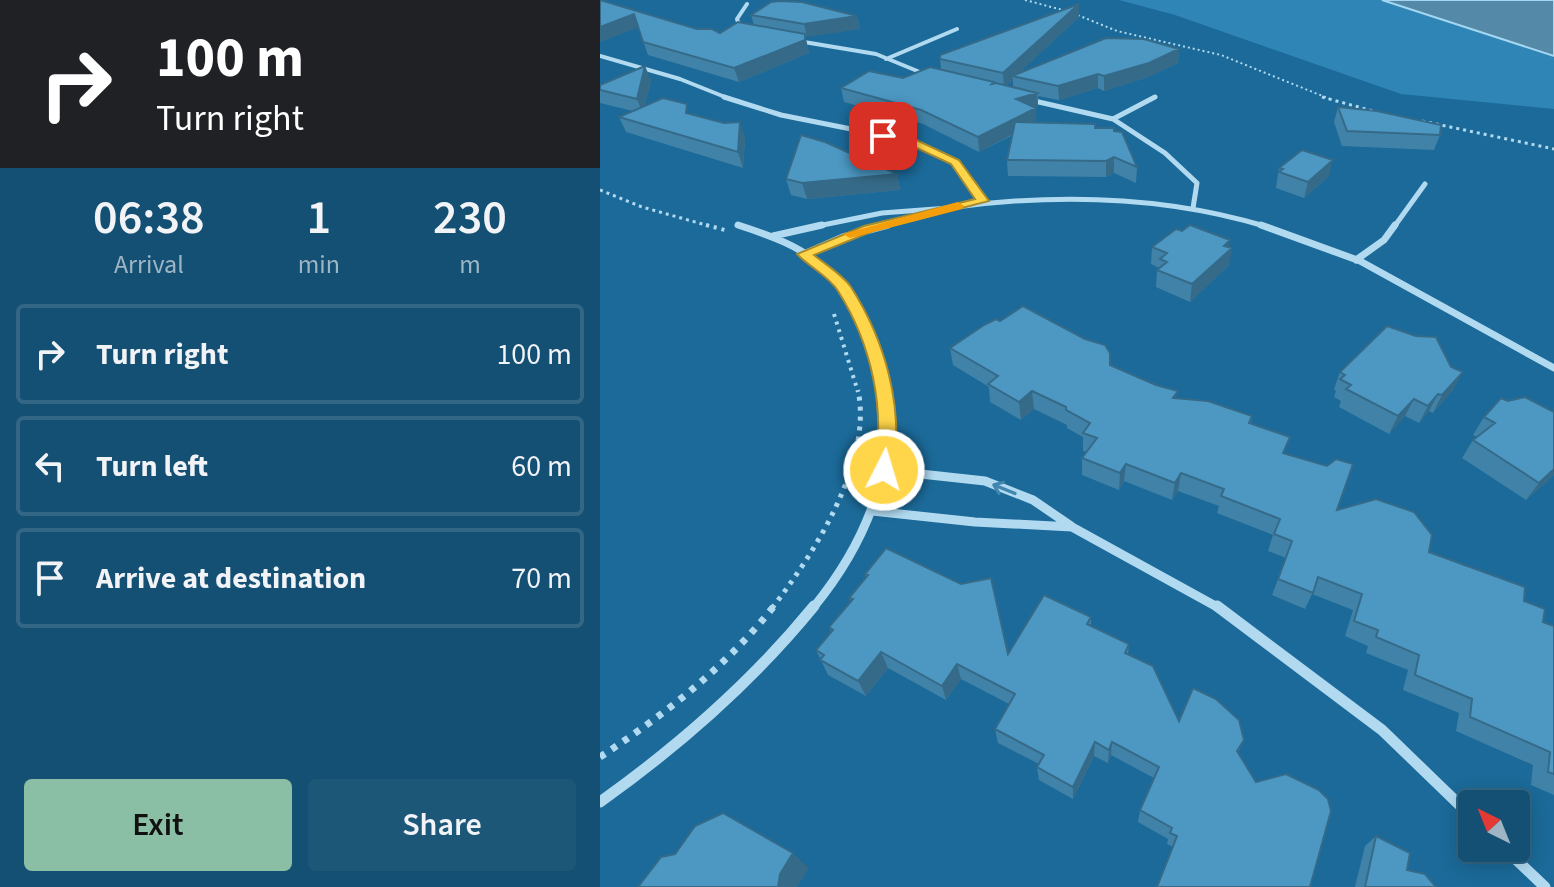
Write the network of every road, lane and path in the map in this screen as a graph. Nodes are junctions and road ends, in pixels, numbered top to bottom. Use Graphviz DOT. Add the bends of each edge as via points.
graph roads {
  1 [pos="1025,0"];
  2 [pos="747,4"];
  3 [pos="957,29"];
  4 [pos="755,33"];
  5 [pos="785,38"];
  6 [pos="600,56"];
  7 [pos="886,59"];
  8 [pos="938,78"];
  9 [pos="1155,97"];
  10 [pos="1023,99"];
  11 [pos="1385,114"];
  12 [pos="1113,119"];
  13 [pos="1419,121"];
  14 [pos="1554,149"];
  15 [pos="1425,184"];
  16 [pos="600,190"];
  17 [pos="983,201"];
  18 [pos="948,208"];
  19 [pos="1193,208"];
  20 [pos="738,225"];
  21 [pos="737,235"];
  22 [pos="773,236"];
  23 [pos="804,254"];
  24 [pos="1356,260"];
  25 [pos="827,303"];
  26 [pos="1554,368"];
  27 [pos="884,470"];
  28 [pos="872,511"];
  29 [pos="1072,527"];
  30 [pos="600,757"];
  31 [pos="600,802"];
  32 [pos="1458,803"];
  33 [pos="1519,862"];
  34 [pos="1545,887"];
  1 -- 11 [label="path" via="1117,31 1221,55 1311,94"];
  2 -- 4 [label="street" via="737,19 740,30"];
  3 -- 7 [label="street"];
  5 -- 7 [label="street"];
  6 -- 17 [label="street" via="781,115 906,140 955,162"];
  7 -- 8 [label="street"];
  9 -- 12 [label="street"];
  10 -- 12 [label="street"];
  12 -- 19 [label="street" via="1165,153 1197,183"];
  13 -- 14 [label="path"];
  15 -- 24 [label="street" via="1384,240"];
  16 -- 21 [label="path"];
  17 -- 18 [label="street"];
  17 -- 19 [label="street" via="1076,196"];
  18 -- 22 [label="street" via="875,212"];
  18 -- 23 [label="street" via="843,237"];
  19 -- 24 [label="street" via="1252,222"];
  20 -- 22 [label="street"];
  22 -- 23 [label="street"];
  23 -- 27 [label="street" via="843,287 877,358 887,402"];
  24 -- 26 [label="street"];
  25 -- 30 [label="path" via="862,409 856,456 835,514 805,567 728,658"];
  27 -- 28 [label="street"];
  29 -- 27 [label="street, one-way" via="1033,500 985,481"];
  28 -- 29 [label="street"];
  28 -- 31 [label="street" via="856,544 796,631 726,703"];
  29 -- 32 [label="street" via="1206,598 1382,730"];
  33 -- 34 [label="street"];
}
